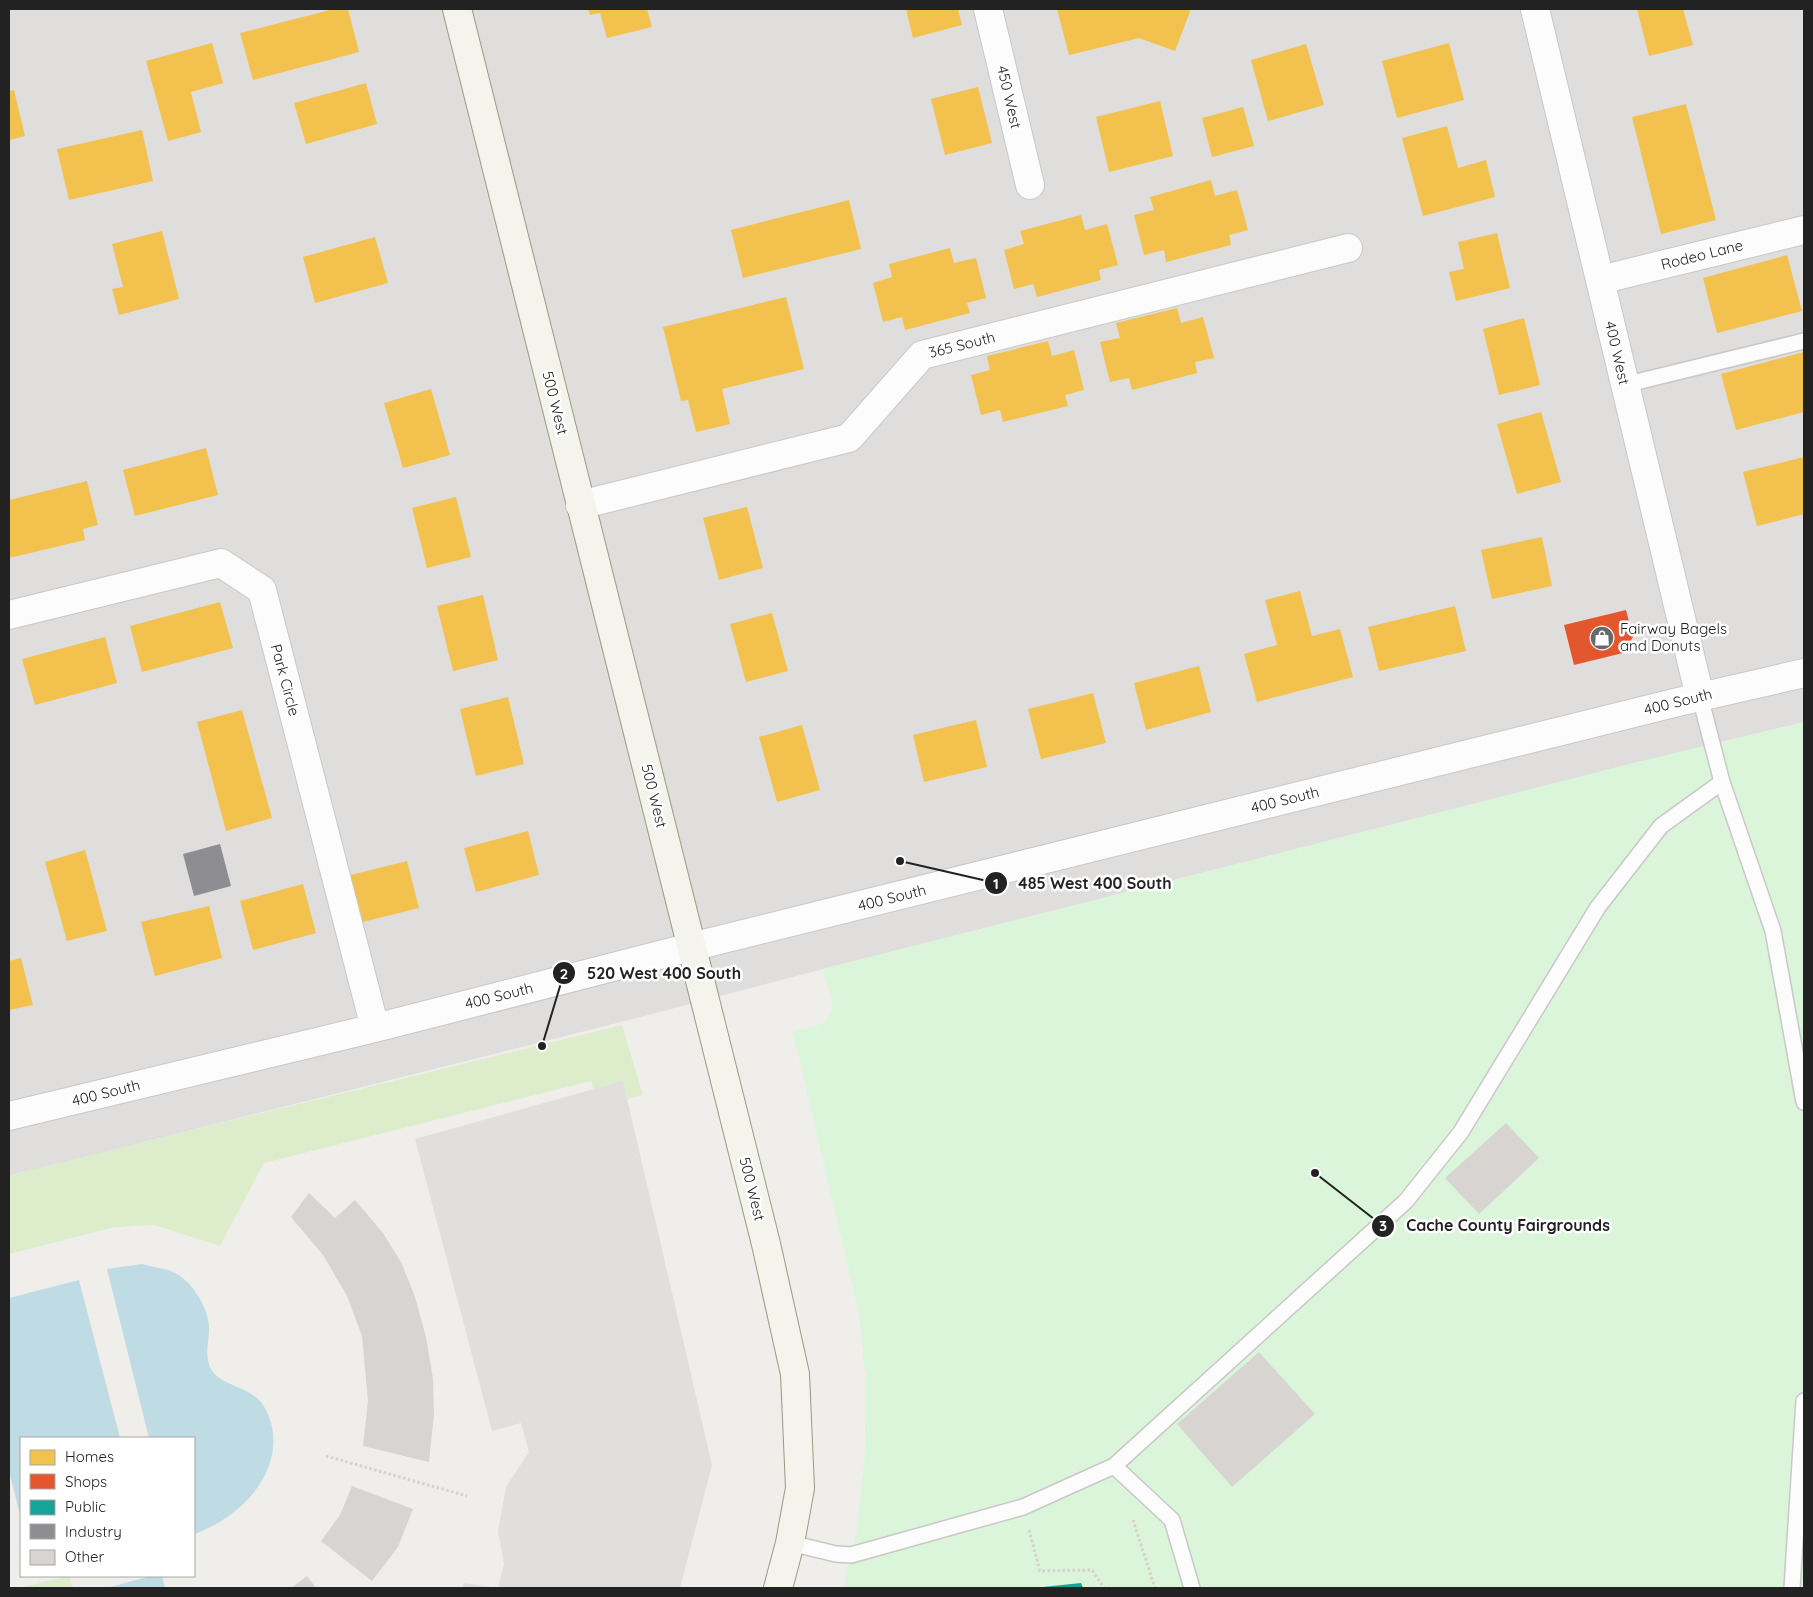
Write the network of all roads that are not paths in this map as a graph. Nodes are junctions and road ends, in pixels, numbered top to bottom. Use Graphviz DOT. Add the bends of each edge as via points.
graph roads {
  1 [pos="457,9"];
  2 [pos="988,9"];
  3 [pos="1535,9"];
  4 [pos="1030,185"];
  5 [pos="1804,230"];
  6 [pos="1348,248"];
  7 [pos="1600,280"];
  8 [pos="1804,341"];
  9 [pos="1624,385"];
  10 [pos="580,505"];
  11 [pos="9,615"];
  12 [pos="1804,673"];
  13 [pos="1700,697"];
  14 [pos="1722,782"];
  15 [pos="691,946"];
  16 [pos="375,1028"];
  17 [pos="1804,1102"];
  18 [pos="9,1116"];
  19 [pos="1804,1400"];
  20 [pos="1114,1466"];
  21 [pos="790,1543"];
  22 [pos="778,1588"];
  23 [pos="1192,1588"];
  24 [pos="1792,1588"];
  1 -- 10 [label="street, 500 West"];
  2 -- 4 [label="street, 450 West"];
  3 -- 7 [label="street, 400 West"];
  5 -- 7 [label="street, Rodeo Lane"];
  6 -- 10 [label="street, 365 South" via="922,355 849,438"];
  7 -- 9 [label="street, 400 West"];
  8 -- 9 [label="lane"];
  9 -- 13 [label="street, 400 West"];
  10 -- 15 [label="street, 500 West"];
  11 -- 16 [label="street, Park Circle" via="221,563 262,590"];
  12 -- 13 [label="street, 400 South"];
  13 -- 14 [label="lane"];
  13 -- 15 [label="street, 400 South"];
  14 -- 17 [label="lane" via="1773,931"];
  14 -- 20 [label="lane" via="1661,826 1598,907 1461,1132 1406,1201"];
  15 -- 16 [label="street, 400 South"];
  15 -- 21 [label="street, 500 West" via="766,1244 795,1374 800,1488"];
  16 -- 18 [label="street, 400 South"];
  19 -- 24 [label="lane"];
  20 -- 21 [label="lane" via="1022,1507 851,1555"];
  20 -- 23 [label="lane" via="1172,1520"];
  21 -- 22 [label="street, 500 West"];
}
